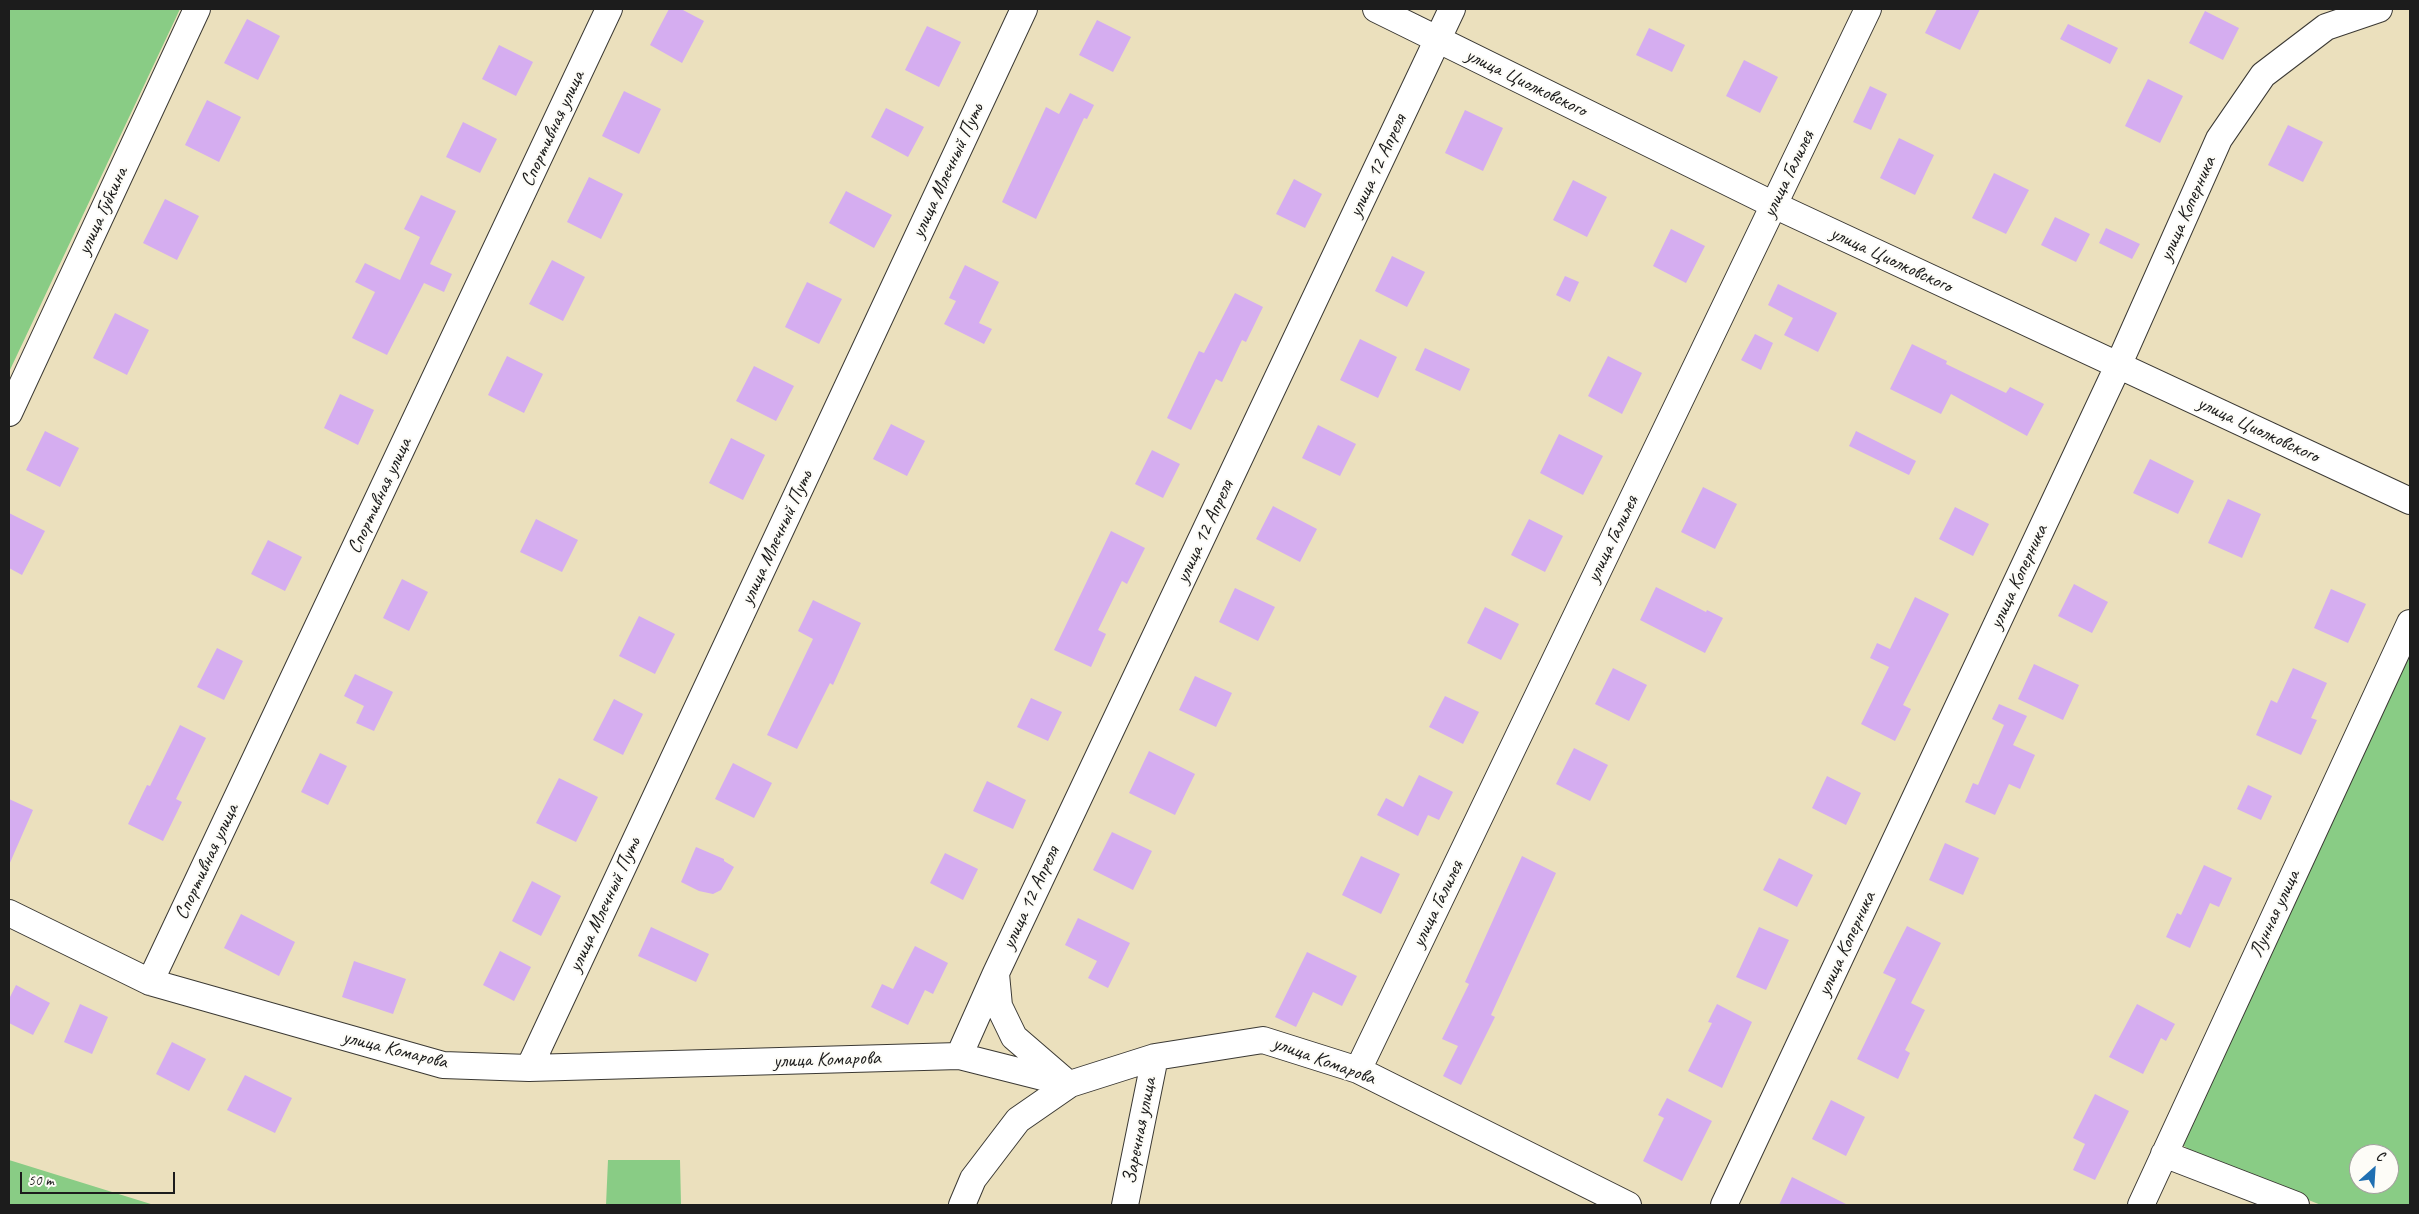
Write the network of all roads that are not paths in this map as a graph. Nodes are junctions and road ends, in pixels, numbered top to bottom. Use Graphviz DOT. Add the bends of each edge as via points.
graph roads {
  1 [pos="197,9"];
  2 [pos="609,9"];
  3 [pos="1024,9"];
  4 [pos="1376,9"];
  5 [pos="1452,9"];
  6 [pos="1868,9"];
  7 [pos="2379,9"];
  8 [pos="1438,40"];
  9 [pos="1774,205"];
  10 [pos="2118,366"];
  11 [pos="9,412"];
  12 [pos="2410,501"];
  13 [pos="2410,623"];
  14 [pos="9,913"];
  15 [pos="996,973"];
  16 [pos="150,982"];
  17 [pos="959,1056"];
  18 [pos="1154,1058"];
  19 [pos="530,1068"];
  20 [pos="1358,1070"];
  21 [pos="1070,1084"];
  22 [pos="2164,1154"];
  23 [pos="962,1205"];
  24 [pos="1125,1205"];
  25 [pos="1628,1205"];
  26 [pos="1724,1205"];
  27 [pos="2141,1205"];
  28 [pos="2296,1205"];
  1 -- 11 [label="street, улица Губкина"];
  2 -- 16 [label="street, Спортивная улица"];
  3 -- 19 [label="street, улица Млечный Путь"];
  4 -- 8 [label="street, улица Циолковского"];
  5 -- 8 [label="street, улица 12 Апреля"];
  6 -- 9 [label="street, улица Галилея"];
  7 -- 10 [label="street, улица Коперника" via="2326,27 2263,75 2219,139"];
  8 -- 9 [label="street, улица Циолковского"];
  8 -- 15 [label="street, улица 12 Апреля"];
  9 -- 10 [label="street, улица Циолковского"];
  9 -- 20 [label="street, улица Галилея"];
  10 -- 12 [label="street, улица Циолковского"];
  10 -- 26 [label="street, улица Коперника"];
  13 -- 22 [label="street, Лунная улица"];
  14 -- 16 [label="street, улица Комарова"];
  15 -- 17 [label="street, улица 12 Апреля"];
  15 -- 21 [label="street" via="999,1006 1014,1037"];
  16 -- 19 [label="street, улица Комарова" via="442,1066"];
  17 -- 19 [label="street, улица Комарова"];
  17 -- 21 [label="street, улица Комарова"];
  18 -- 20 [label="street, улица Комарова" via="1263,1040"];
  18 -- 21 [label="street, улица Комарова"];
  18 -- 24 [label="street, Заречная улица"];
  20 -- 25 [label="street, улица Комарова"];
  21 -- 23 [label="street" via="1018,1120 973,1179"];
  22 -- 27 [label="street, Лунная улица"];
  22 -- 28 [label="street"];
}
